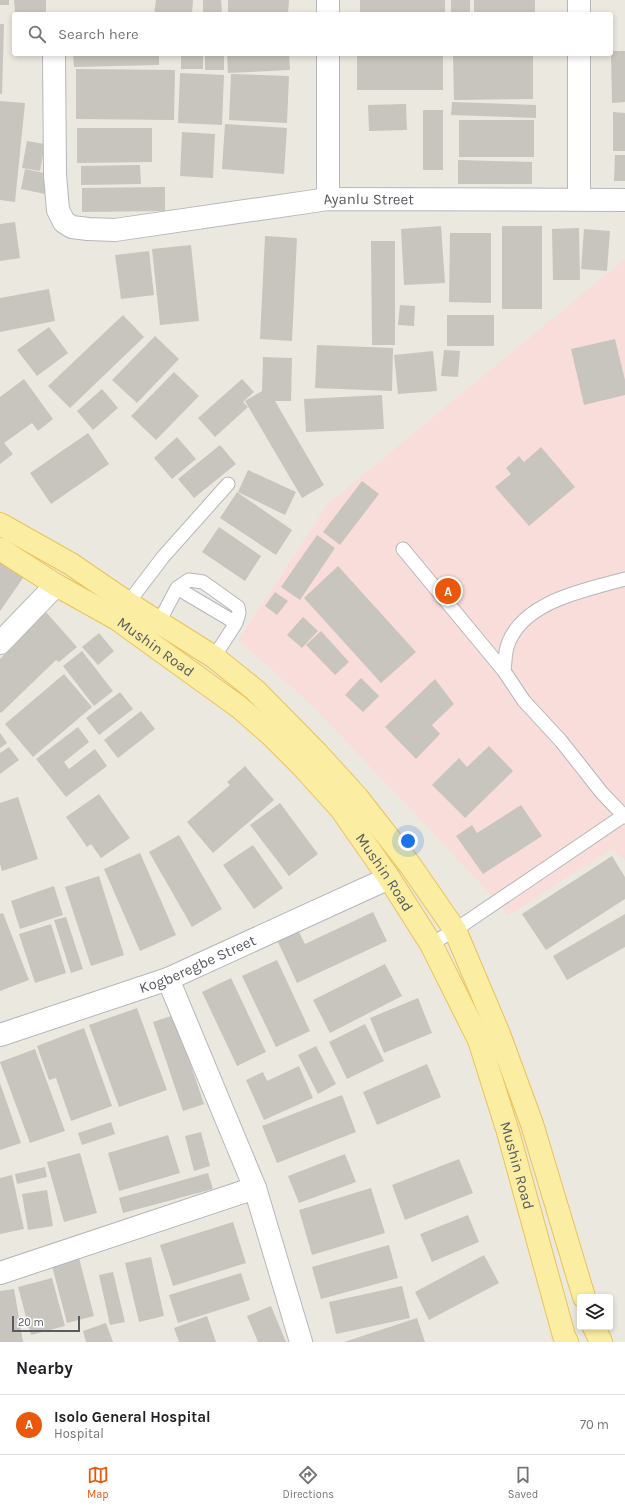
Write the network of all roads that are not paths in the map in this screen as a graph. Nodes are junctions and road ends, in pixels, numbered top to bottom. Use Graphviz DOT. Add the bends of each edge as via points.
graph roads {
  1 [pos="328,0"];
  2 [pos="579,0"];
  3 [pos="328,12"];
  4 [pos="579,12"];
  5 [pos="54,56"];
  6 [pos="328,56"];
  7 [pos="579,56"];
  8 [pos="328,199"];
  9 [pos="579,199"];
  10 [pos="625,200"];
  11 [pos="228,484"];
  12 [pos="0,524"];
  13 [pos="0,549"];
  14 [pos="403,549"];
  15 [pos="625,579"];
  16 [pos="56,585"];
  17 [pos="177,588"];
  18 [pos="128,603"];
  19 [pos="160,622"];
  20 [pos="236,623"];
  21 [pos="0,643"];
  22 [pos="214,656"];
  23 [pos="504,672"];
  24 [pos="624,816"];
  25 [pos="389,878"];
  26 [pos="455,930"];
  27 [pos="431,944"];
  28 [pos="168,979"];
  29 [pos="0,1035"];
  30 [pos="255,1188"];
  31 [pos="0,1273"];
  32 [pos="583,1294"];
  33 [pos="595,1330"];
  34 [pos="301,1342"];
  35 [pos="567,1342"];
  36 [pos="601,1342"];
  1 -- 3 [label="street"];
  2 -- 4 [label="street"];
  5 -- 8 [label="street, Ayanlu Street" via="55,175 58,210 64,222 72,227 115,230"];
  6 -- 8 [label="street"];
  7 -- 9 [label="street"];
  8 -- 9 [label="street, Ayanlu Street"];
  9 -- 10 [label="street, Ayanlu Street"];
  11 -- 18 [label="lane" via="163,557"];
  12 -- 18 [label="main road, Mushin Road" via="71,564"];
  13 -- 16 [label="main road, Mushin Road"];
  14 -- 23 [label="lane"];
  15 -- 23 [label="lane" via="562,597 526,617 514,632 508,646"];
  16 -- 21 [label="street"];
  16 -- 25 [label="main road, Mushin Road" via="117,618 227,698 271,735 341,809"];
  17 -- 19 [label="lane"];
  17 -- 20 [label="lane"];
  17 -- 20 [label="lane" via="189,580 203,582 238,607"];
  18 -- 19 [label="main road, Mushin Road"];
  19 -- 22 [label="main road, Mushin Road"];
  20 -- 22 [label="lane"];
  22 -- 26 [label="main road, Mushin Road" via="260,695 357,797 410,865"];
  23 -- 24 [label="lane" via="524,701"];
  24 -- 26 [label="lane"];
  25 -- 27 [label="main road, Mushin Road"];
  25 -- 28 [label="street, Kogberegbe Street"];
  26 -- 27 [label="lane"];
  26 -- 32 [label="main road, Mushin Road" via="499,1034 532,1124"];
  27 -- 35 [label="main road, Mushin Road" via="479,1040 508,1132"];
  28 -- 29 [label="street, Kogberegbe Street"];
  28 -- 30 [label="street"];
  30 -- 31 [label="street"];
  30 -- 34 [label="street"];
  33 -- 36 [label="main road"];
}
